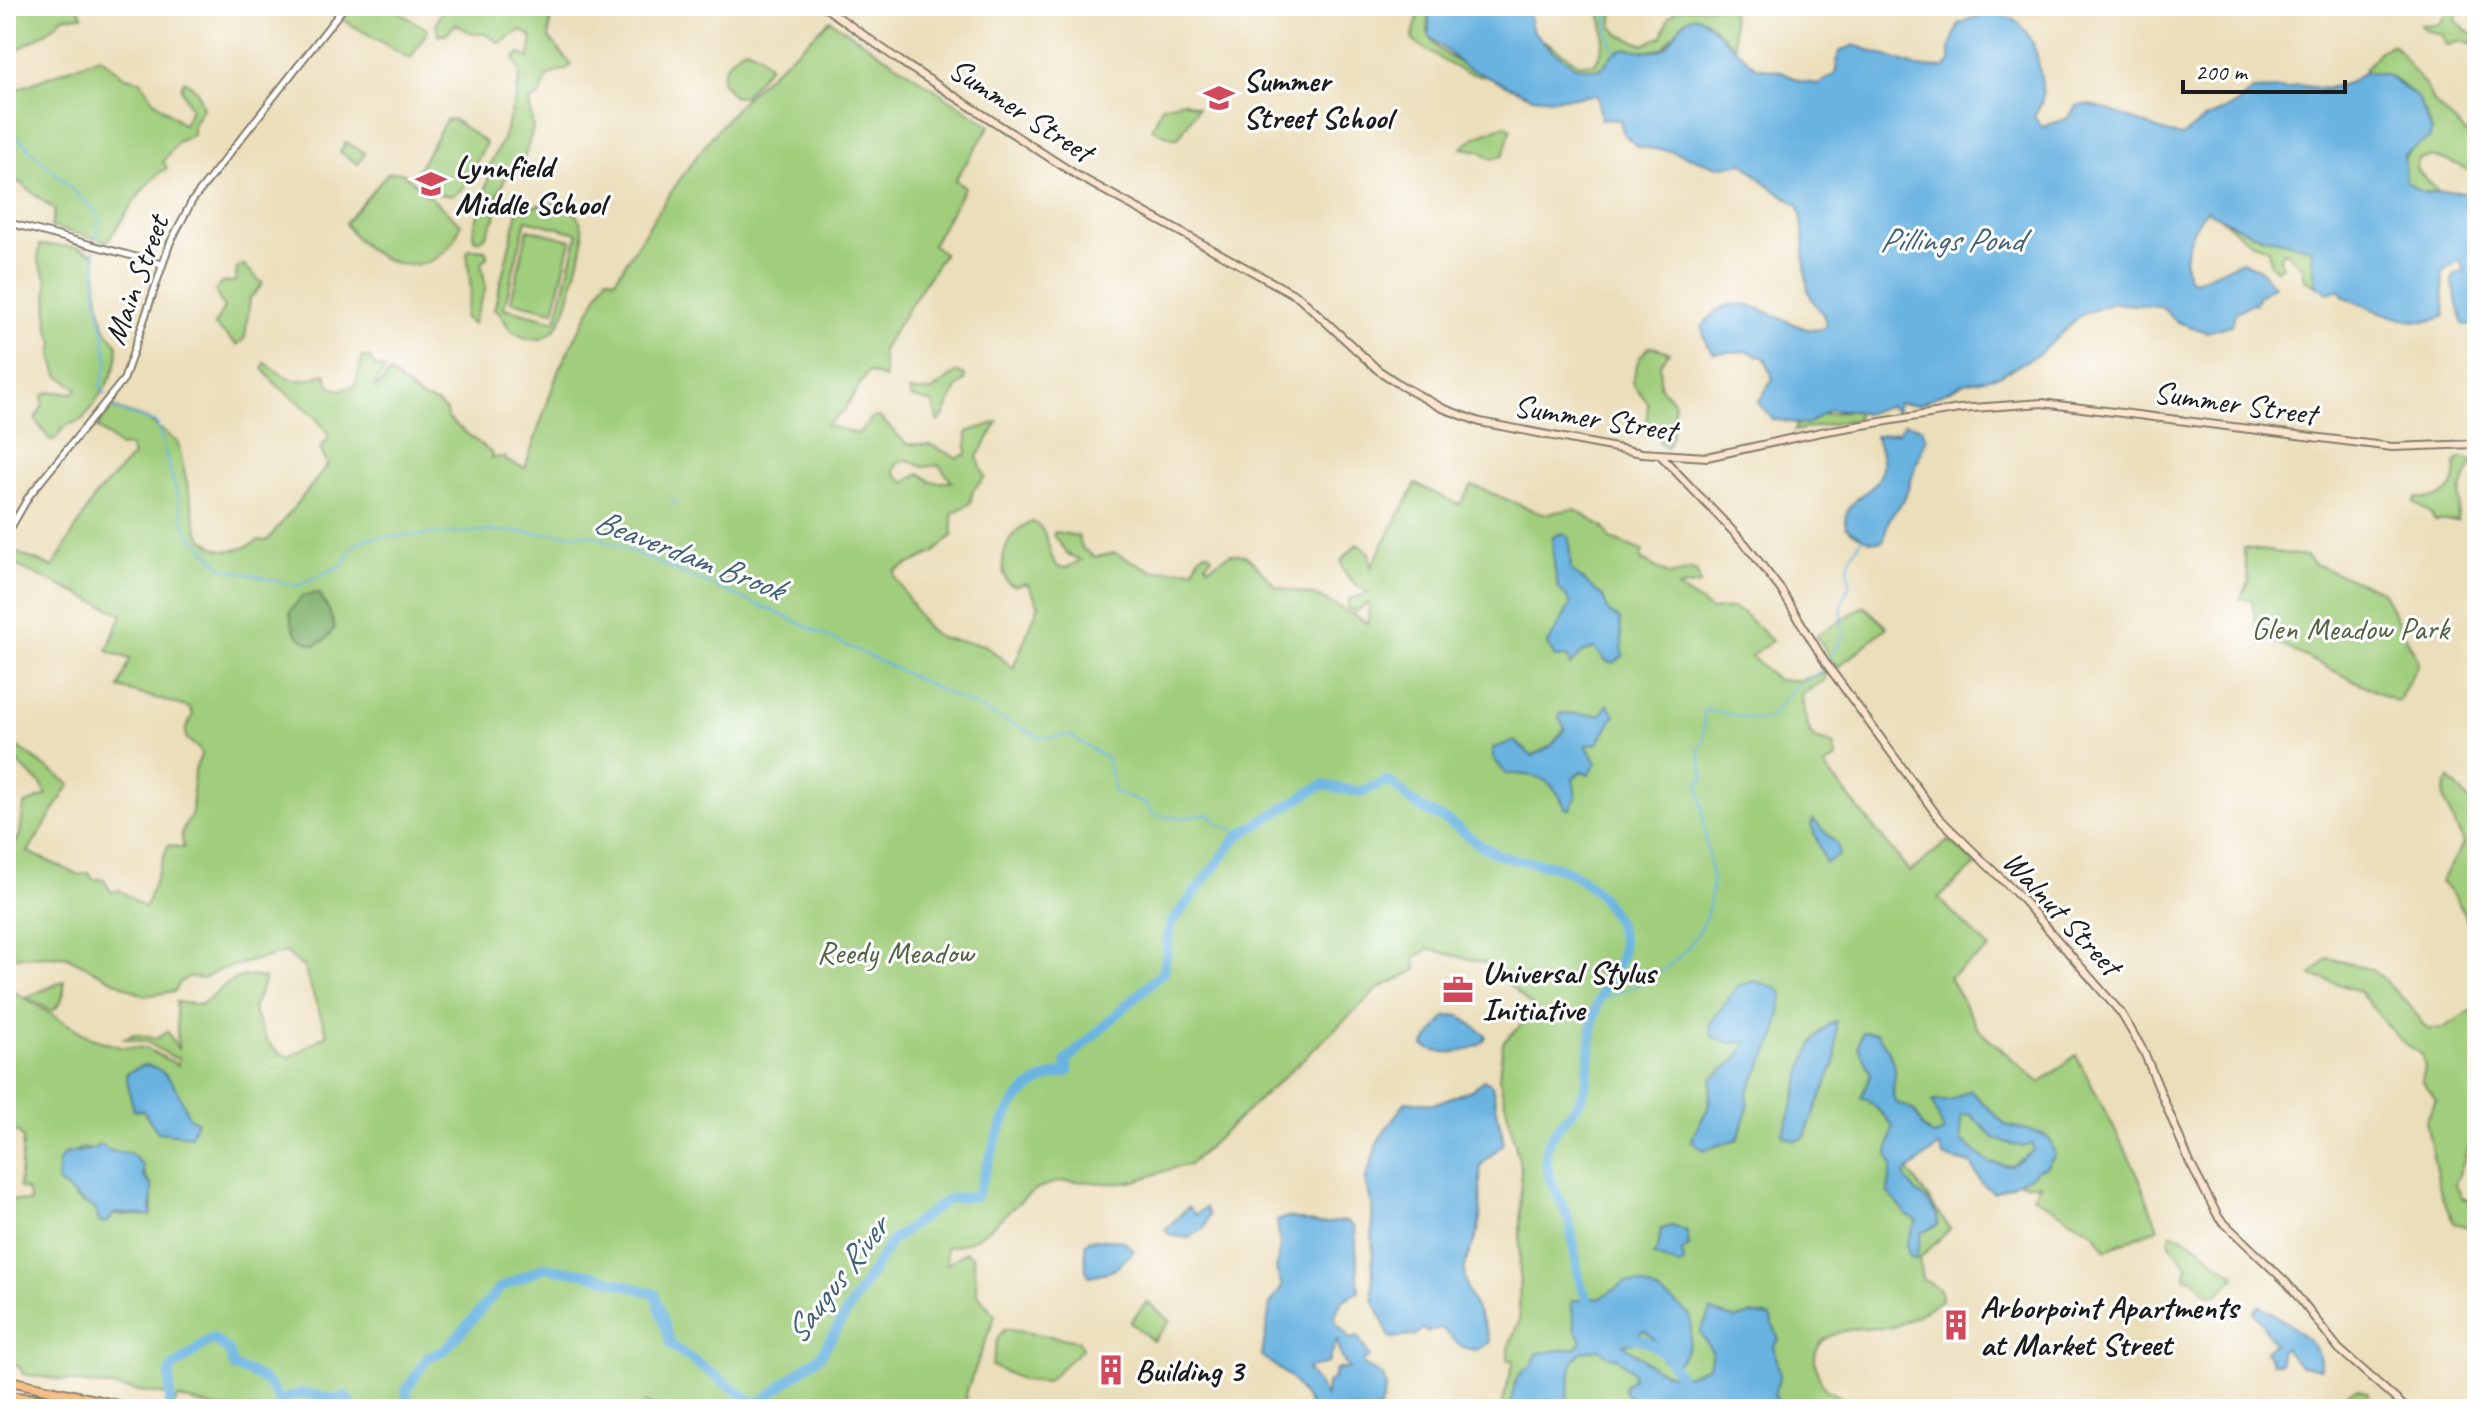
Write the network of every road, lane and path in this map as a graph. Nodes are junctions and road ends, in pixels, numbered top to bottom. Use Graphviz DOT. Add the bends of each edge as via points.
graph roads {
  1 [pos="345,6"];
  2 [pos="823,6"];
  3 [pos="6,222"];
  4 [pos="162,264"];
  5 [pos="2477,444"];
  6 [pos="1662,456"];
  7 [pos="6,536"];
  8 [pos="6,1380"];
  9 [pos="6,1396"];
  10 [pos="127,1409"];
  11 [pos="136,1409"];
  12 [pos="2407,1409"];
  1 -- 4 [label="street, Main Street" via="200,189"];
  2 -- 6 [label="main road, Summer Street" via="1078,176 1299,297 1378,370 1416,395 1488,424"];
  3 -- 4 [label="street"];
  4 -- 7 [label="street, Main Street" via="124,379 29,496"];
  5 -- 6 [label="main road, Summer Street" via="2392,447 2042,403 1959,409 1717,455"];
  6 -- 12 [label="main road, Walnut Street" via="1781,590 1920,795 2031,909 2121,1013 2219,1218 2287,1283 2339,1349"];
  8 -- 11 [label="highway"];
  9 -- 10 [label="highway"];
}
